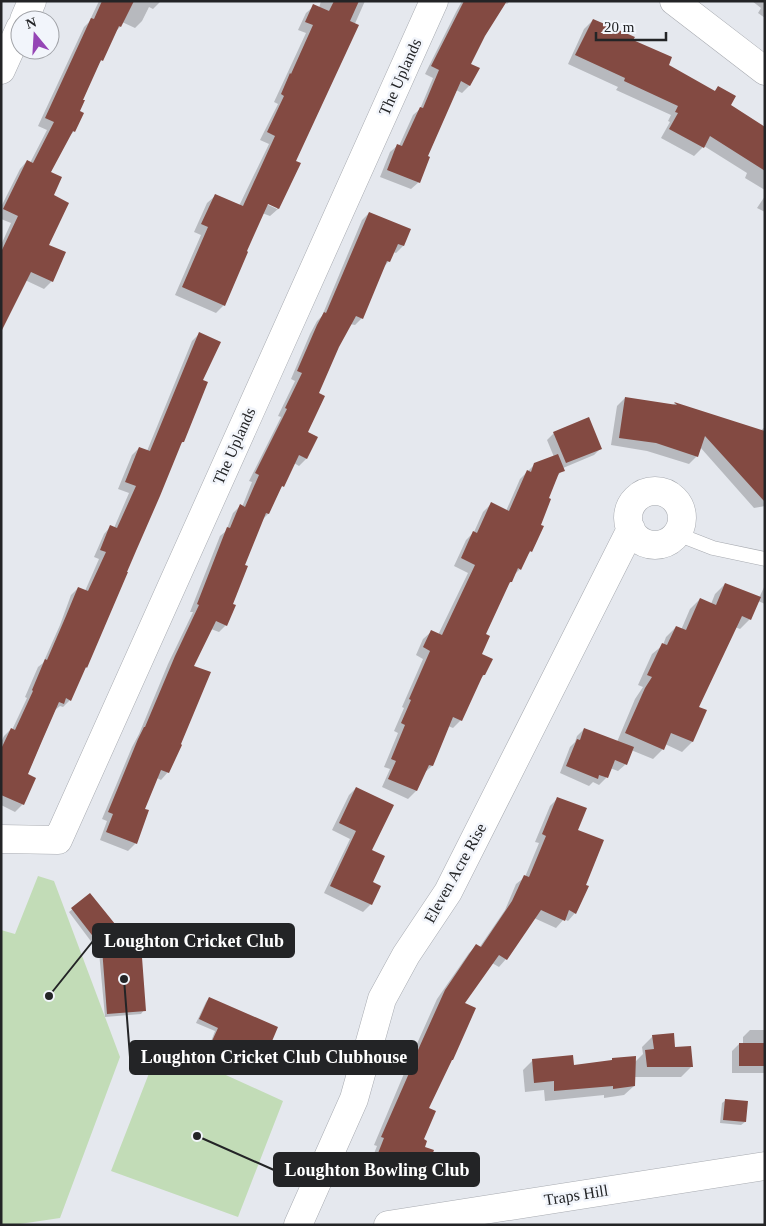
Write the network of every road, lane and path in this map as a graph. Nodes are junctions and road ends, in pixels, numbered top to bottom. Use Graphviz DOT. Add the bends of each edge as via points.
graph roads {
  1 [pos="434,1"];
  2 [pos="674,1"];
  3 [pos="10,50"];
  4 [pos="1,70"];
  5 [pos="765,71"];
  6 [pos="631,529"];
  7 [pos="677,534"];
  8 [pos="765,559"];
  9 [pos="1,839"];
  10 [pos="765,1166"];
  11 [pos="298,1225"];
  12 [pos="388,1225"];
  1 -- 9 [label="street, The Uplands" via="58,840"];
  2 -- 5 [label="street"];
  3 -- 4 [label="street"];
  6 -- 7 [label="street" via="636,537 653,545 662,544"];
  6 -- 7 [label="street" via="629,512 632,504 654,491 670,496 681,509 681,527"];
  6 -- 11 [label="street, Eleven Acre Rise" via="448,892 406,955 382,999 354,1099"];
  7 -- 8 [label="lane" via="713,548"];
  10 -- 12 [label="street, Traps Hill"];
}
